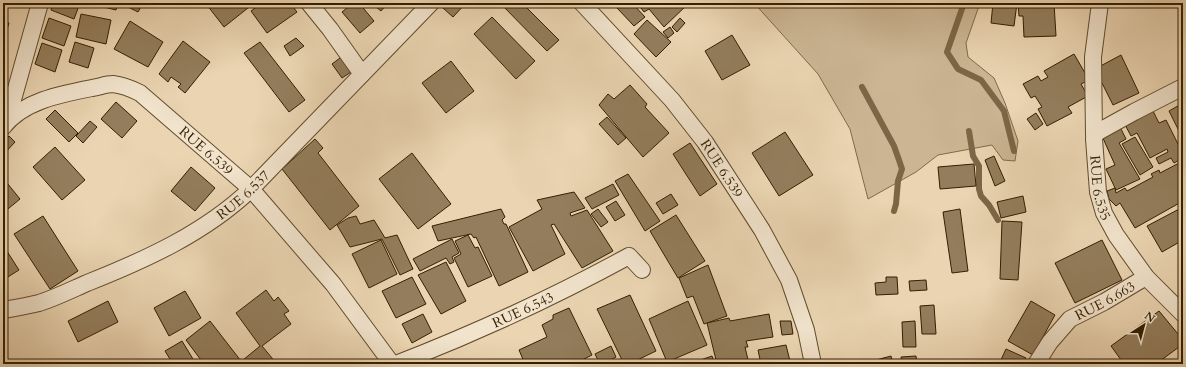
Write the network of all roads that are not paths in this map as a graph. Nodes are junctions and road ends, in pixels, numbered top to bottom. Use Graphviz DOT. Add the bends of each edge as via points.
graph roads {
  1 [pos="40,3"];
  2 [pos="309,3"];
  3 [pos="430,3"];
  4 [pos="582,3"];
  5 [pos="1100,3"];
  6 [pos="362,74"];
  7 [pos="1183,87"];
  8 [pos="4,123"];
  9 [pos="1094,135"];
  10 [pos="251,189"];
  11 [pos="642,270"];
  12 [pos="1146,277"];
  13 [pos="3,310"];
  14 [pos="1183,314"];
  15 [pos="392,364"];
  16 [pos="396,364"];
  17 [pos="813,364"];
  18 [pos="1036,364"];
  1 -- 8 [label="street"];
  2 -- 6 [label="street"];
  3 -- 6 [label="street, RUE 6.537"];
  4 -- 17 [label="street, RUE 6.539" via="672,100 705,142 762,230 789,280 806,330"];
  5 -- 9 [label="street" via="1093,57"];
  6 -- 10 [label="street, RUE 6.537"];
  7 -- 9 [label="street, RUE 6.535"];
  8 -- 10 [label="street, RUE 6.539" via="40,101 113,84 122,86 140,93"];
  9 -- 12 [label="street, RUE 6.535" via="1098,192 1104,213 1116,235"];
  10 -- 13 [label="street, RUE 6.537" via="238,202 188,236 138,261 39,303"];
  10 -- 15 [label="street, RUE 6.539" via="333,284"];
  11 -- 16 [label="street, RUE 6.543" via="629,256 488,326"];
  12 -- 14 [label="street, RUE 6.535"];
  12 -- 18 [label="street, RUE 6.663" via="1070,319 1050,342"];
}
